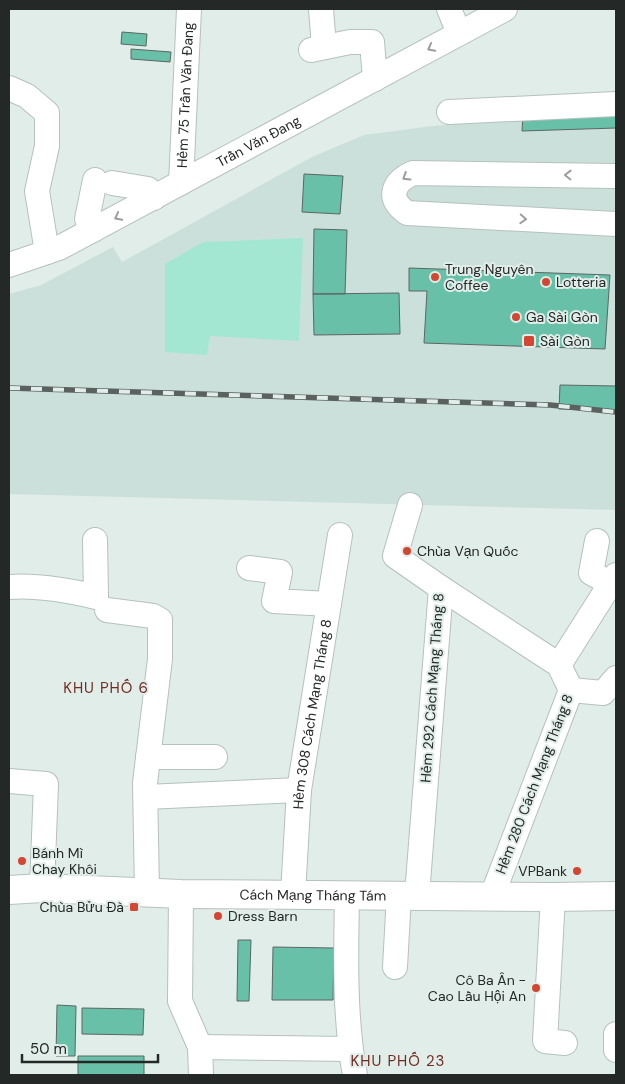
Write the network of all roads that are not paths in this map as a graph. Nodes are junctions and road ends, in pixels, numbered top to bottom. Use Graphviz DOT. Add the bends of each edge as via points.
graph roads {
  1 [pos="189,9"];
  2 [pos="321,9"];
  3 [pos="449,9"];
  4 [pos="505,9"];
  5 [pos="481,15"];
  6 [pos="459,33"];
  7 [pos="375,78"];
  8 [pos="9,88"];
  9 [pos="616,104"];
  10 [pos="449,112"];
  11 [pos="616,176"];
  12 [pos="181,183"];
  13 [pos="154,198"];
  14 [pos="616,224"];
  15 [pos="93,230"];
  16 [pos="47,252"];
  17 [pos="9,265"];
  18 [pos="410,505"];
  19 [pos="340,535"];
  20 [pos="95,540"];
  21 [pos="597,541"];
  22 [pos="248,568"];
  23 [pos="613,579"];
  24 [pos="9,587"];
  25 [pos="441,588"];
  26 [pos="329,604"];
  27 [pos="107,610"];
  28 [pos="559,665"];
  29 [pos="612,689"];
  30 [pos="571,690"];
  31 [pos="148,757"];
  32 [pos="215,757"];
  33 [pos="9,782"];
  34 [pos="299,790"];
  35 [pos="146,797"];
  36 [pos="42,888"];
  37 [pos="9,890"];
  38 [pos="147,893"];
  39 [pos="181,894"];
  40 [pos="293,894"];
  41 [pos="347,895"];
  42 [pos="408,895"];
  43 [pos="492,896"];
  44 [pos="616,896"];
  45 [pos="553,897"];
  46 [pos="395,967"];
  47 [pos="616,1034"];
  48 [pos="565,1043"];
  49 [pos="200,1047"];
  50 [pos="350,1049"];
  51 [pos="616,1050"];
  52 [pos="201,1075"];
  53 [pos="355,1075"];
  1 -- 12 [label="street, Hẻm 75 Trần Văn Ðang"];
  2 -- 7 [label="street" via="317,49 350,42 372,42"];
  3 -- 6 [label="street"];
  4 -- 5 [label="street, Trần Văn Ðang"];
  5 -- 6 [label="street, Trần Văn Ðang"];
  6 -- 7 [label="street, Trần Văn Ðang, one-way"];
  7 -- 12 [label="street, Trần Văn Ðang"];
  8 -- 16 [label="street" via="27,96 47,113 47,146 37,190"];
  9 -- 10 [label="street"];
  11 -- 14 [label="street, one-way" via="413,173 396,186 394,196 398,206 406,212"];
  12 -- 13 [label="street, Trần Văn Ðang"];
  13 -- 15 [label="street, Trần Văn Ðang, one-way"];
  13 -- 15 [label="street" via="148,190 103,182 87,219"];
  15 -- 16 [label="street, Trần Văn Ðang"];
  16 -- 17 [label="street, Trần Văn Ðang"];
  18 -- 25 [label="street, Hẻm 292 Cách Mạng Tháng 8" via="395,556"];
  19 -- 26 [label="street, Hẻm 308 Cách Mạng Tháng 8"];
  20 -- 24 [label="street" via="96,597 70,590"];
  21 -- 23 [label="street" via="591,573"];
  22 -- 26 [label="street" via="280,572 274,601"];
  23 -- 28 [label="street" via="582,620"];
  25 -- 28 [label="street"];
  25 -- 42 [label="street, Hẻm 292 Cách Mạng Tháng 8"];
  26 -- 34 [label="street, Hẻm 308 Cách Mạng Tháng 8"];
  27 -- 31 [label="street" via="153,616 160,620 160,659"];
  28 -- 30 [label="street, Hẻm 280 Cách Mạng Tháng 8"];
  29 -- 30 [label="street"];
  30 -- 43 [label="street, Hẻm 280 Cách Mạng Tháng 8"];
  31 -- 32 [label="street"];
  31 -- 35 [label="street"];
  33 -- 36 [label="street" via="46,784"];
  34 -- 35 [label="street"];
  34 -- 40 [label="street, Hẻm 308 Cách Mạng Tháng 8"];
  35 -- 38 [label="street"];
  36 -- 37 [label="main road, Cách Mạng Tháng Tám"];
  36 -- 38 [label="main road, Cách Mạng Tháng Tám"];
  38 -- 39 [label="main road, Cách Mạng Tháng Tám"];
  39 -- 40 [label="main road, Cách Mạng Tháng Tám"];
  39 -- 49 [label="street" via="180,1001"];
  40 -- 41 [label="main road, Cách Mạng Tháng Tám"];
  41 -- 42 [label="main road, Cách Mạng Tháng Tám"];
  41 -- 50 [label="street"];
  42 -- 43 [label="main road, Cách Mạng Tháng Tám"];
  42 -- 46 [label="street, Hẻm 292 Cách Mạng Tháng 8"];
  43 -- 45 [label="main road, Cách Mạng Tháng Tám"];
  44 -- 45 [label="main road, Cách Mạng Tháng Tám"];
  45 -- 48 [label="street" via="545,1041"];
  47 -- 51 [label="street"];
  49 -- 50 [label="street"];
  49 -- 52 [label="street"];
  50 -- 53 [label="street"];
}
